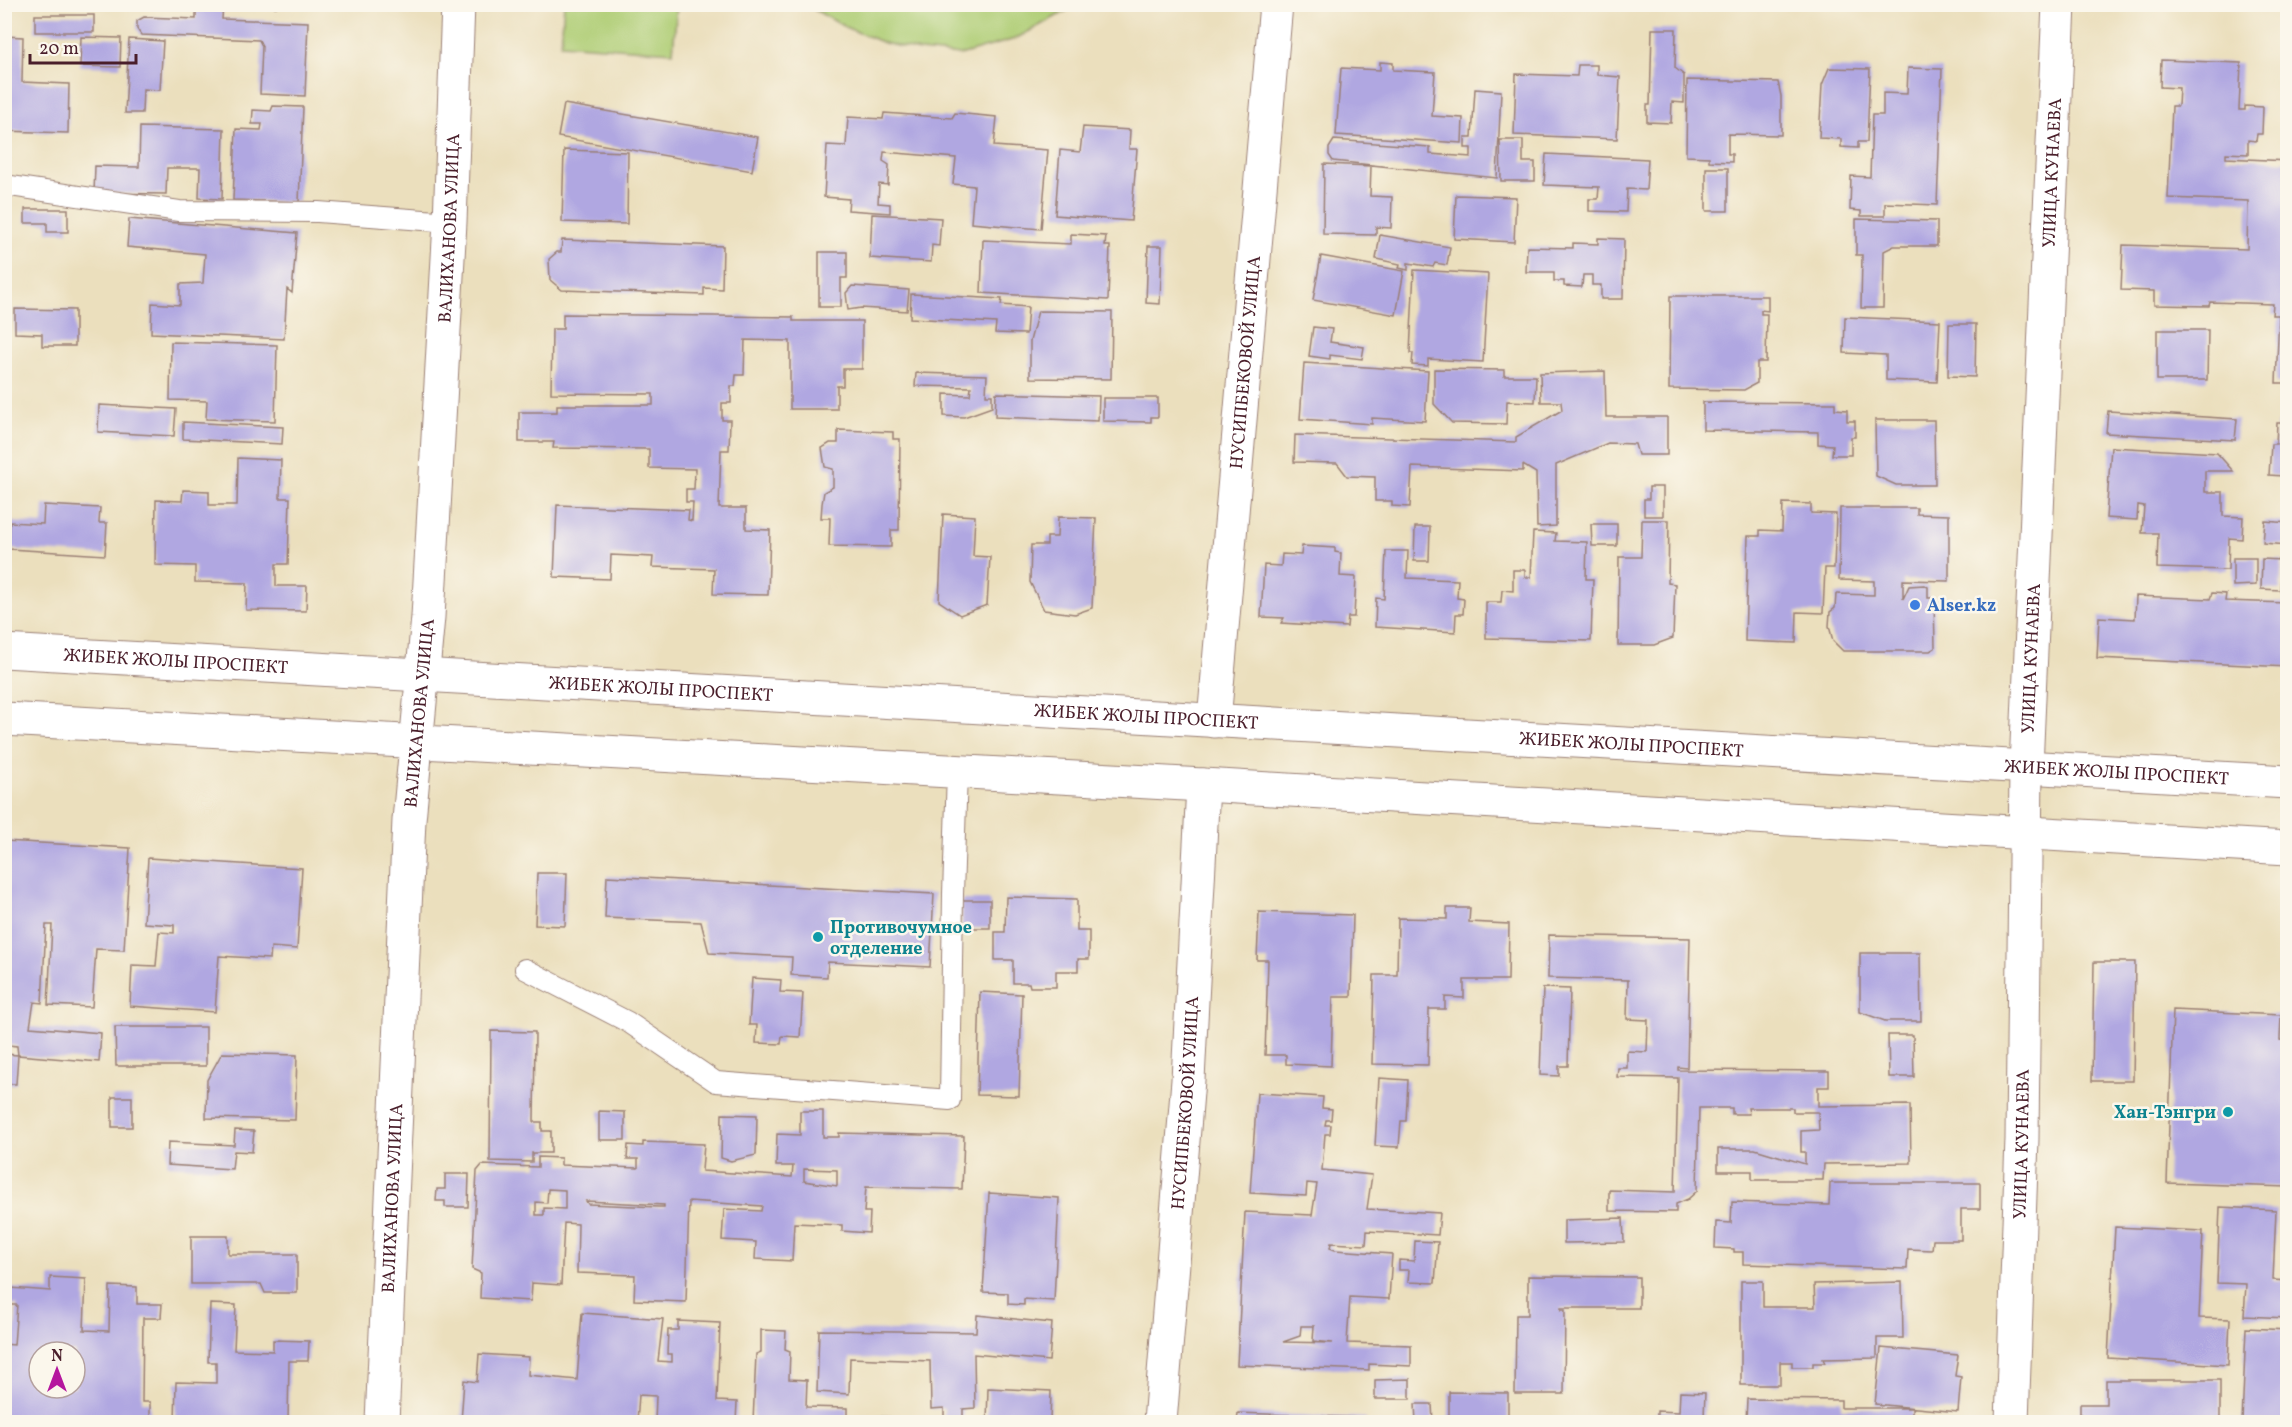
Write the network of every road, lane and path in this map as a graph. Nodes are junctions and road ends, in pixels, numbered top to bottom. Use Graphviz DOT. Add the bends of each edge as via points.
graph roads {
  1 [pos="458,4"];
  2 [pos="1276,4"];
  3 [pos="2059,4"];
  4 [pos="4,185"];
  5 [pos="450,222"];
  6 [pos="4,651"];
  7 [pos="423,676"];
  8 [pos="4,719"];
  9 [pos="1214,721"];
  10 [pos="417,742"];
  11 [pos="2026,767"];
  12 [pos="957,772"];
  13 [pos="2288,782"];
  14 [pos="1203,785"];
  15 [pos="2026,834"];
  16 [pos="2288,848"];
  17 [pos="525,969"];
  18 [pos="382,1422"];
  19 [pos="1160,1422"];
  20 [pos="2012,1422"];
  1 -- 5 [label="main road, ВАЛИХАНОВА УЛИЦА"];
  2 -- 9 [label="main road, НУСИПБЕКОВОЙ УЛИЦА"];
  3 -- 11 [label="main road, УЛИЦА КУНАЕВА"];
  4 -- 5 [label="lane" via="179,211 318,212"];
  5 -- 7 [label="main road, ВАЛИХАНОВА УЛИЦА"];
  6 -- 7 [label="main road, ЖИБЕК ЖОЛЫ ПРОСПЕКТ"];
  7 -- 9 [label="main road, ЖИБЕК ЖОЛЫ ПРОСПЕКТ"];
  7 -- 10 [label="main road, ВАЛИХАНОВА УЛИЦА"];
  8 -- 10 [label="main road"];
  9 -- 11 [label="main road, ЖИБЕК ЖОЛЫ ПРОСПЕКТ"];
  10 -- 12 [label="main road"];
  10 -- 18 [label="main road, ВАЛИХАНОВА УЛИЦА" via="409,820"];
  11 -- 13 [label="main road, ЖИБЕК ЖОЛЫ ПРОСПЕКТ"];
  11 -- 15 [label="main road, УЛИЦА КУНАЕВА"];
  12 -- 14 [label="main road"];
  12 -- 17 [label="lane" via="950,1100 716,1082 628,1022"];
  14 -- 15 [label="main road"];
  14 -- 19 [label="main road, НУСИПБЕКОВОЙ УЛИЦА" via="1188,1080"];
  15 -- 16 [label="main road"];
  15 -- 20 [label="main road, УЛИЦА КУНАЕВА" via="2022,1138"];
}
